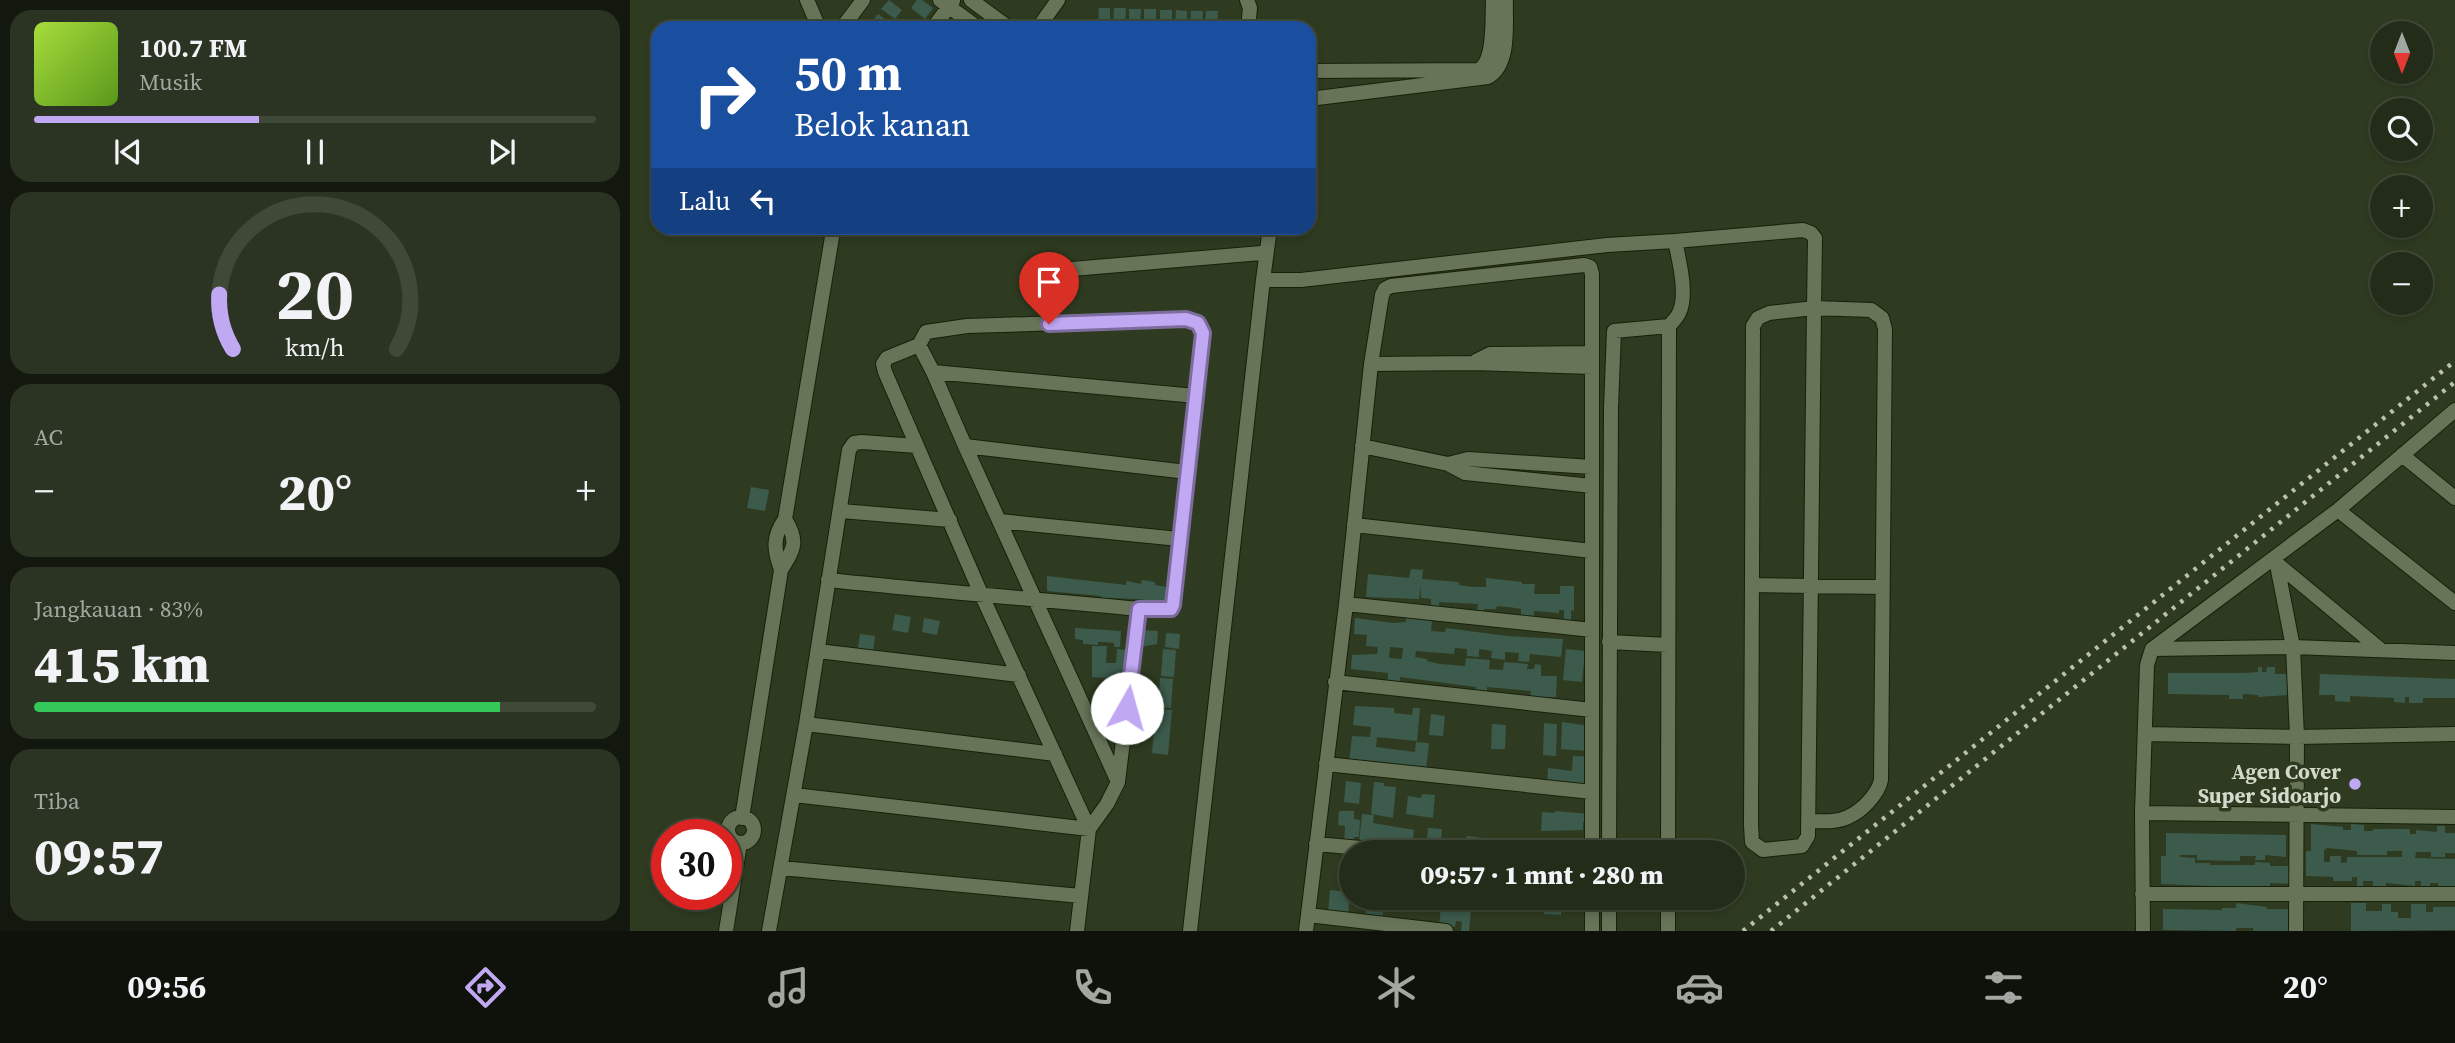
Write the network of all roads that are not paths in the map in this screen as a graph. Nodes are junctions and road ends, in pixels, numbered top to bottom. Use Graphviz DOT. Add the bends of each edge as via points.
graph roads {
  1 [pos="807,0"];
  2 [pos="863,0"];
  3 [pos="973,0"];
  4 [pos="1058,0"];
  5 [pos="1247,0"];
  6 [pos="1493,0"];
  7 [pos="1506,0"];
  8 [pos="948,2"];
  9 [pos="816,21"];
  10 [pos="847,21"];
  11 [pos="937,21"];
  12 [pos="958,21"];
  13 [pos="959,21"];
  14 [pos="1000,21"];
  15 [pos="1043,21"];
  16 [pos="1249,21"];
  17 [pos="1316,71"];
  18 [pos="1316,98"];
  19 [pos="834,235"];
  20 [pos="1261,235"];
  21 [pos="1268,235"];
  22 [pos="1675,241"];
  23 [pos="1263,258"];
  24 [pos="1060,270"];
  25 [pos="1263,280"];
  26 [pos="1814,308"];
  27 [pos="1669,326"];
  28 [pos="919,345"];
  29 [pos="1592,360"];
  30 [pos="1371,365"];
  31 [pos="933,372"];
  32 [pos="1196,396"];
  33 [pos="2455,410"];
  34 [pos="917,446"];
  35 [pos="965,446"];
  36 [pos="1362,446"];
  37 [pos="2402,455"];
  38 [pos="1448,464"];
  39 [pos="1592,467"];
  40 [pos="1187,472"];
  41 [pos="1592,486"];
  42 [pos="2455,498"];
  43 [pos="2338,510"];
  44 [pos="841,511"];
  45 [pos="950,520"];
  46 [pos="999,521"];
  47 [pos="1354,525"];
  48 [pos="1179,539"];
  49 [pos="1592,551"];
  50 [pos="2275,561"];
  51 [pos="828,580"];
  52 [pos="1752,585"];
  53 [pos="1811,586"];
  54 [pos="1883,587"];
  55 [pos="982,596"];
  56 [pos="1035,598"];
  57 [pos="2455,603"];
  58 [pos="1346,604"];
  59 [pos="1139,609"];
  60 [pos="1592,630"];
  61 [pos="1609,642"];
  62 [pos="1668,645"];
  63 [pos="2294,647"];
  64 [pos="2152,649"];
  65 [pos="2381,650"];
  66 [pos="818,651"];
  67 [pos="2455,653"];
  68 [pos="1019,675"];
  69 [pos="1335,682"];
  70 [pos="1592,710"];
  71 [pos="806,724"];
  72 [pos="2144,734"];
  73 [pos="2455,734"];
  74 [pos="2297,737"];
  75 [pos="1055,754"];
  76 [pos="1326,764"];
  77 [pos="1118,782"];
  78 [pos="1592,792"];
  79 [pos="794,794"];
  80 [pos="2142,813"];
  81 [pos="2296,816"];
  82 [pos="2455,817"];
  83 [pos="1808,821"];
  84 [pos="1089,828"];
  85 [pos="1592,840"];
  86 [pos="1609,840"];
  87 [pos="1668,840"];
  88 [pos="1316,844"];
  89 [pos="1339,846"];
  90 [pos="780,868"];
  91 [pos="2142,894"];
  92 [pos="2295,894"];
  93 [pos="2455,894"];
  94 [pos="1081,896"];
  95 [pos="1592,910"];
  96 [pos="1609,910"];
  97 [pos="1668,910"];
  98 [pos="1308,915"];
  99 [pos="726,931"];
  100 [pos="769,931"];
  101 [pos="1077,931"];
  102 [pos="1190,931"];
  103 [pos="1306,931"];
  104 [pos="1446,931"];
  105 [pos="1592,931"];
  106 [pos="1609,931"];
  107 [pos="1668,931"];
  108 [pos="2143,931"];
  109 [pos="2296,931"];
  1 -- 9 [label="street"];
  2 -- 10 [label="street"];
  3 -- 13 [label="street"];
  3 -- 14 [label="street"];
  4 -- 15 [label="street"];
  5 -- 16 [label="street"];
  6 -- 17 [label="street" via="1490,56 1479,70"];
  7 -- 18 [label="street" via="1502,59 1488,77"];
  8 -- 11 [label="street"];
  8 -- 12 [label="street"];
  19 -- 99 [label="street" via="785,519 775,538 782,570 742,818 751,822 754,831 750,840 740,843"];
  20 -- 23 [label="street"];
  21 -- 23 [label="street"];
  22 -- 25 [label="street" via="1301,280"];
  22 -- 26 [label="street" via="1811,233 1815,238"];
  22 -- 27 [label="street" via="1683,289 1680,312"];
  23 -- 24 [label="street"];
  23 -- 25 [label="street"];
  25 -- 102 [label="street"];
  26 -- 52 [label="street" via="1769,313 1753,326"];
  26 -- 53 [label="street"];
  26 -- 54 [label="street" via="1871,310 1882,318 1885,329"];
  27 -- 61 [label="street" via="1614,331"];
  27 -- 62 [label="street"];
  28 -- 31 [label="street"];
  28 -- 32 [label="street" via="926,332 967,326 1186,319 1198,323 1203,333"];
  28 -- 34 [label="street" via="887,358 883,365"];
  29 -- 30 [label="street"];
  29 -- 30 [label="street" via="1592,274 1584,265 1385,289"];
  29 -- 39 [label="street"];
  30 -- 36 [label="street"];
  31 -- 32 [label="street"];
  31 -- 35 [label="street"];
  32 -- 40 [label="street"];
  33 -- 37 [label="street"];
  34 -- 44 [label="street" via="854,443 849,450"];
  34 -- 45 [label="street"];
  35 -- 40 [label="street"];
  35 -- 46 [label="street"];
  36 -- 38 [label="street"];
  36 -- 47 [label="street"];
  37 -- 42 [label="street"];
  37 -- 43 [label="street"];
  38 -- 39 [label="street" via="1468,459"];
  38 -- 41 [label="street" via="1465,473"];
  39 -- 41 [label="street"];
  40 -- 48 [label="street"];
  41 -- 49 [label="street"];
  43 -- 50 [label="street"];
  43 -- 57 [label="street"];
  44 -- 45 [label="street"];
  44 -- 51 [label="street"];
  45 -- 55 [label="street"];
  46 -- 48 [label="street"];
  46 -- 56 [label="street"];
  47 -- 49 [label="street"];
  47 -- 58 [label="street"];
  48 -- 59 [label="street" via="1171,609"];
  49 -- 60 [label="street"];
  50 -- 63 [label="street"];
  50 -- 64 [label="street"];
  50 -- 65 [label="street"];
  51 -- 55 [label="street"];
  51 -- 66 [label="street"];
  52 -- 53 [label="street"];
  52 -- 83 [label="street" via="1752,842 1763,850 1802,846 1808,836"];
  53 -- 54 [label="street"];
  53 -- 83 [label="street"];
  54 -- 83 [label="street" via="1880,787 1849,817"];
  55 -- 56 [label="street"];
  55 -- 68 [label="street"];
  56 -- 59 [label="street"];
  56 -- 77 [label="street"];
  58 -- 60 [label="street"];
  58 -- 69 [label="street"];
  59 -- 77 [label="street"];
  60 -- 70 [label="street"];
  61 -- 62 [label="street"];
  61 -- 86 [label="street"];
  62 -- 87 [label="street"];
  63 -- 64 [label="street"];
  63 -- 65 [label="street"];
  63 -- 74 [label="street"];
  64 -- 72 [label="street"];
  65 -- 67 [label="street"];
  66 -- 68 [label="street"];
  66 -- 71 [label="street"];
  68 -- 75 [label="street"];
  69 -- 70 [label="street"];
  69 -- 76 [label="street"];
  70 -- 78 [label="street"];
  71 -- 75 [label="street"];
  71 -- 79 [label="street"];
  72 -- 74 [label="street"];
  72 -- 80 [label="street"];
  73 -- 74 [label="street"];
  74 -- 81 [label="street"];
  75 -- 84 [label="street"];
  76 -- 78 [label="street"];
  76 -- 88 [label="street"];
  77 -- 84 [label="street"];
  78 -- 85 [label="street"];
  79 -- 84 [label="street"];
  79 -- 90 [label="street"];
  80 -- 81 [label="street"];
  80 -- 91 [label="street"];
  81 -- 82 [label="street"];
  81 -- 92 [label="street"];
  84 -- 94 [label="street"];
  88 -- 89 [label="street"];
  88 -- 98 [label="street"];
  90 -- 94 [label="street"];
  90 -- 100 [label="street"];
  91 -- 92 [label="street"];
  91 -- 108 [label="street"];
  92 -- 93 [label="street"];
  92 -- 109 [label="street"];
  94 -- 101 [label="street"];
  95 -- 105 [label="street"];
  96 -- 106 [label="street"];
  97 -- 107 [label="street"];
  98 -- 103 [label="street"];
  98 -- 104 [label="street"];
}
